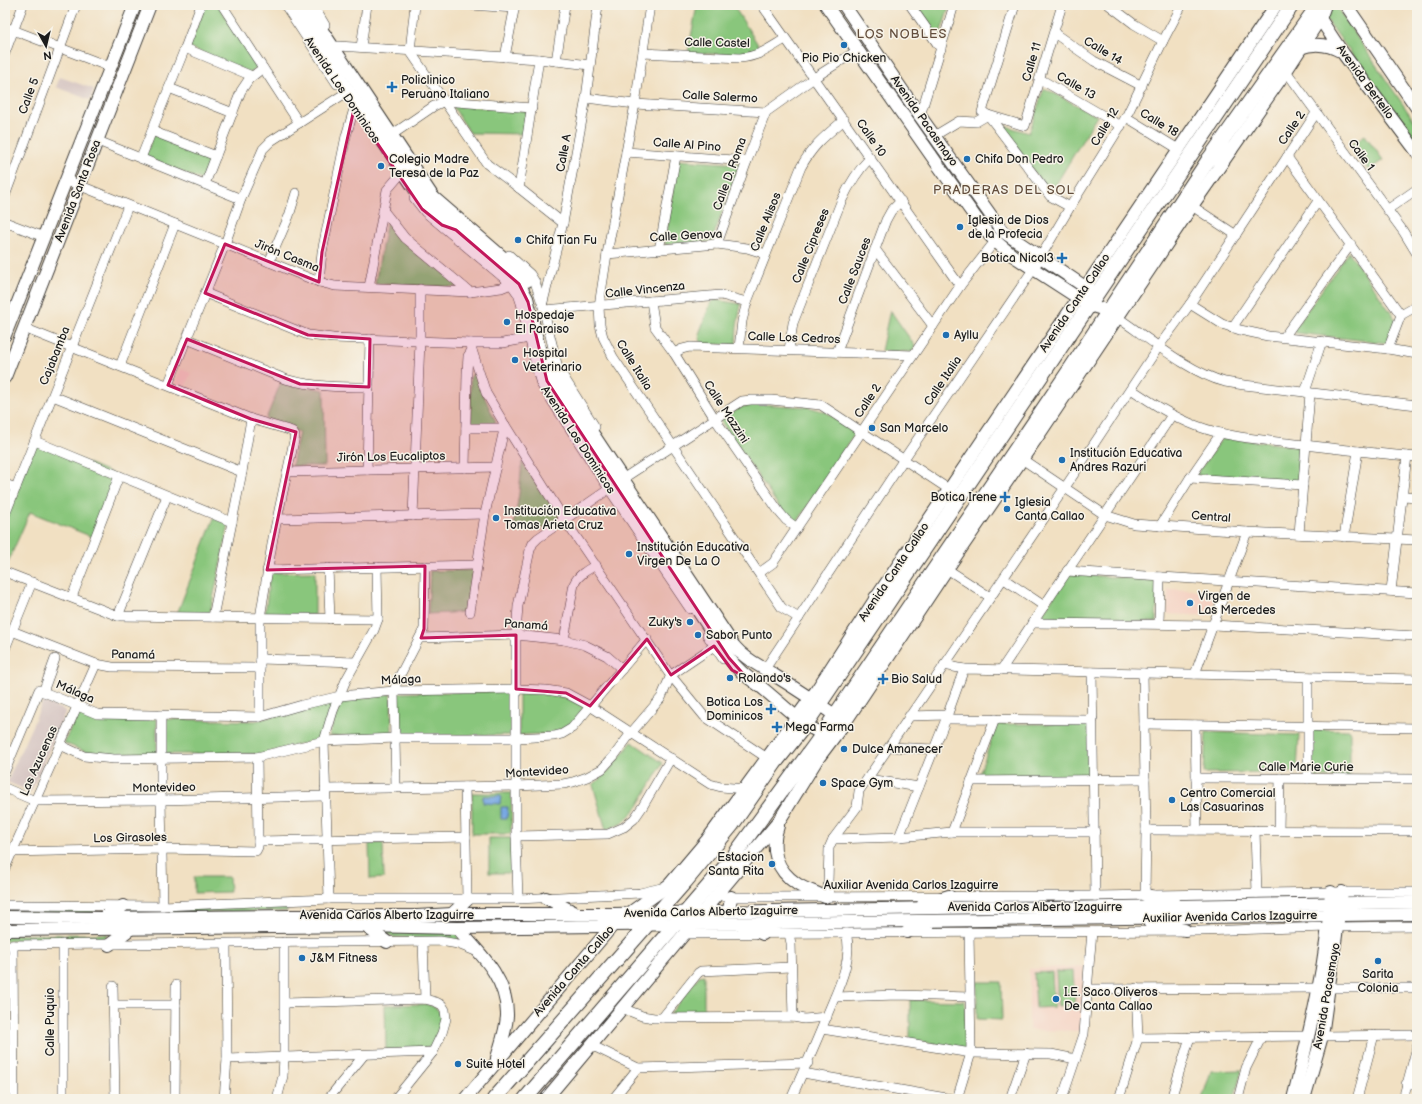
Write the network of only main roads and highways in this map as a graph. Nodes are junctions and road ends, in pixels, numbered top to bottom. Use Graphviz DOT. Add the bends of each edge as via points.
graph roads {
  1 [pos="135,5"];
  2 [pos="150,5"];
  3 [pos="293,5"];
  4 [pos="305,5"];
  5 [pos="826,5"];
  6 [pos="844,5"];
  7 [pos="1276,5"];
  8 [pos="1292,5"];
  9 [pos="1350,8"];
  10 [pos="1318,9"];
  11 [pos="1300,48"];
  12 [pos="1342,52"];
  13 [pos="332,77"];
  14 [pos="344,89"];
  15 [pos="378,105"];
  16 [pos="1417,108"];
  17 [pos="380,119"];
  18 [pos="1180,150"];
  19 [pos="1230,150"];
  20 [pos="1417,152"];
  21 [pos="1209,160"];
  22 [pos="1179,171"];
  23 [pos="442,225"];
  24 [pos="456,230"];
  25 [pos="499,247"];
  26 [pos="506,260"];
  27 [pos="1070,277"];
  28 [pos="1064,288"];
  29 [pos="1087,296"];
  30 [pos="1113,314"];
  31 [pos="5,335"];
  32 [pos="1091,357"];
  33 [pos="1071,368"];
  34 [pos="5,376"];
  35 [pos="568,385"];
  36 [pos="571,401"];
  37 [pos="1048,401"];
  38 [pos="1042,430"];
  39 [pos="916,539"];
  40 [pos="909,572"];
  41 [pos="898,588"];
  42 [pos="876,598"];
  43 [pos="769,671"];
  44 [pos="760,687"];
  45 [pos="815,702"];
  46 [pos="841,718"];
  47 [pos="801,721"];
  48 [pos="829,736"];
  49 [pos="779,821"];
  50 [pos="1145,895"];
  51 [pos="949,896"];
  52 [pos="731,897"];
  53 [pos="828,897"];
  54 [pos="546,898"];
  55 [pos="467,900"];
  56 [pos="1417,902"];
  57 [pos="1336,903"];
  58 [pos="1199,905"];
  59 [pos="123,906"];
  60 [pos="910,909"];
  61 [pos="729,911"];
  62 [pos="686,912"];
  63 [pos="704,912"];
  64 [pos="576,913"];
  65 [pos="628,913"];
  66 [pos="659,913"];
  67 [pos="1052,913"];
  68 [pos="452,914"];
  69 [pos="1417,914"];
  70 [pos="222,916"];
  71 [pos="5,918"];
  72 [pos="102,918"];
  73 [pos="1132,918"];
  74 [pos="933,920"];
  75 [pos="417,922"];
  76 [pos="737,923"];
  77 [pos="648,924"];
  78 [pos="694,924"];
  79 [pos="613,925"];
  80 [pos="365,926"];
  81 [pos="220,928"];
  82 [pos="457,928"];
  83 [pos="680,929"];
  84 [pos="5,930"];
  85 [pos="129,930"];
  86 [pos="1185,930"];
  87 [pos="907,932"];
  88 [pos="762,934"];
  89 [pos="387,942"];
  90 [pos="109,945"];
  91 [pos="1324,988"];
  92 [pos="495,1063"];
  93 [pos="465,1099"];
  94 [pos="494,1099"];
  95 [pos="526,1099"];
  96 [pos="546,1099"];
  97 [pos="1293,1099"];
  98 [pos="1304,1099"];
  1 -- 31 [label="main road, Avenida Santa Rosa"];
  2 -- 34 [label="main road, Avenida Santa Rosa"];
  3 -- 14 [label="main road, Avenida Los Dominicos"];
  4 -- 17 [label="main road, Avenida Los Dominicos"];
  5 -- 28 [label="main road, Avenida Pacasmayo" via="995,241 1012,255"];
  6 -- 27 [label="main road, Avenida Pacasmayo" via="1002,231"];
  7 -- 18 [label="main road, Avenida Canta Callao"];
  8 -- 22 [label="highway, Avenida Canta Callao"];
  9 -- 16 [label="main road"];
  10 -- 11 [label="main road"];
  10 -- 12 [label="main road, Avenida Bertello"];
  10 -- 21 [label="highway"];
  11 -- 12 [label="main road" via="1321,44"];
  11 -- 19 [label="main road"];
  12 -- 20 [label="main road, Avenida Bertello"];
  13 -- 14 [label="main road"];
  14 -- 24 [label="main road, Avenida Los Dominicos" via="423,201"];
  15 -- 17 [label="main road"];
  17 -- 26 [label="main road, Avenida Los Dominicos" via="433,197"];
  18 -- 22 [label="highway"];
  18 -- 29 [label="main road, Avenida Canta Callao"];
  19 -- 21 [label="highway"];
  19 -- 30 [label="main road"];
  21 -- 30 [label="highway"];
  22 -- 29 [label="highway, Avenida Canta Callao"];
  23 -- 24 [label="main road"];
  24 -- 44 [label="main road, Avenida Los Dominicos" via="515,279 521,287 528,302 538,359 553,391 729,658 747,678"];
  25 -- 26 [label="main road"];
  26 -- 36 [label="main road, Avenida Los Dominicos" via="524,276 533,291 553,371"];
  27 -- 28 [label="main road" via="1063,282"];
  27 -- 29 [label="main road, Avenida Pacasmayo"];
  28 -- 29 [label="main road, Avenida Pacasmayo"];
  29 -- 30 [label="main road, Avenida Pacasmayo"];
  29 -- 39 [label="main road, Avenida Canta Callao"];
  29 -- 40 [label="highway, Avenida Canta Callao"];
  30 -- 32 [label="main road"];
  30 -- 33 [label="highway"];
  32 -- 33 [label="highway"];
  32 -- 38 [label="main road"];
  33 -- 37 [label="highway"];
  35 -- 36 [label="main road"];
  36 -- 43 [label="main road, Avenida Los Dominicos" via="734,646 753,663"];
  37 -- 38 [label="highway"];
  37 -- 46 [label="highway"];
  38 -- 46 [label="main road"];
  39 -- 40 [label="highway"];
  39 -- 42 [label="main road, Avenida Canta Callao"];
  40 -- 41 [label="highway, Avenida Canta Callao"];
  41 -- 42 [label="highway"];
  41 -- 45 [label="highway, Avenida Canta Callao"];
  42 -- 45 [label="main road, Avenida Canta Callao"];
  43 -- 44 [label="main road" via="775,680 773,684 767,688"];
  43 -- 45 [label="main road, Avenida Los Dominicos"];
  44 -- 47 [label="main road, Avenida Los Dominicos"];
  45 -- 46 [label="main road, Avenida Los Dominicos"];
  45 -- 47 [label="highway, Avenida Canta Callao"];
  46 -- 48 [label="highway"];
  47 -- 48 [label="main road, Avenida Los Dominicos"];
  47 -- 65 [label="main road, Avenida Canta Callao" via="767,758 707,840 669,885"];
  47 -- 66 [label="highway, Avenida Canta Callao" via="732,825"];
  48 -- 49 [label="main road"];
  48 -- 62 [label="highway"];
  49 -- 53 [label="main road" via="774,847 780,869 797,884"];
  49 -- 63 [label="main road"];
  50 -- 58 [label="main road"];
  51 -- 60 [label="main road"];
  52 -- 61 [label="main road"];
  54 -- 64 [label="main road"];
  55 -- 68 [label="main road"];
  56 -- 57 [label="main road, Avenida Carlos Alberto Izaguirre"];
  57 -- 58 [label="main road, Avenida Carlos Alberto Izaguirre"];
  57 -- 69 [label="main road, Avenida Carlos Alberto Izaguirre"];
  57 -- 73 [label="main road, Avenida Carlos Alberto Izaguirre"];
  57 -- 91 [label="main road, Avenida Pacasmayo"];
  58 -- 67 [label="main road, Avenida Carlos Alberto Izaguirre"];
  59 -- 72 [label="main road"];
  60 -- 61 [label="main road, Avenida Carlos Alberto Izaguirre"];
  60 -- 67 [label="main road, Avenida Carlos Alberto Izaguirre"];
  61 -- 63 [label="main road, Avenida Carlos Alberto Izaguirre"];
  62 -- 63 [label="main road, Avenida Carlos Alberto Izaguirre"];
  62 -- 66 [label="main road, Avenida Carlos Alberto Izaguirre"];
  62 -- 83 [label="highway"];
  63 -- 78 [label="main road"];
  64 -- 65 [label="main road, Avenida Carlos Alberto Izaguirre"];
  64 -- 68 [label="main road, Avenida Carlos Alberto Izaguirre"];
  65 -- 66 [label="main road, Avenida Carlos Alberto Izaguirre"];
  65 -- 79 [label="main road, Avenida Canta Callao"];
  66 -- 77 [label="highway, Avenida Canta Callao"];
  67 -- 73 [label="main road, Avenida Carlos Alberto Izaguirre"];
  67 -- 74 [label="main road, Avenida Carlos Alberto Izaguirre"];
  68 -- 75 [label="main road, Avenida Carlos Alberto Izaguirre"];
  70 -- 72 [label="main road, Avenida Carlos Alberto Izaguirre"];
  70 -- 75 [label="main road, Avenida Carlos Alberto Izaguirre"];
  70 -- 81 [label="main road" via="225,924"];
  71 -- 72 [label="main road, Avenida Carlos Alberto Izaguirre"];
  73 -- 86 [label="main road"];
  74 -- 76 [label="main road, Avenida Carlos Alberto Izaguirre"];
  74 -- 87 [label="main road"];
  75 -- 80 [label="main road, Avenida Carlos Alberto Izaguirre"];
  75 -- 82 [label="main road, Avenida Carlos Alberto Izaguirre"];
  76 -- 78 [label="main road, Avenida Carlos Alberto Izaguirre"];
  76 -- 88 [label="main road"];
  77 -- 79 [label="main road, Avenida Carlos Alberto Izaguirre"];
  77 -- 83 [label="main road, Avenida Carlos Alberto Izaguirre"];
  77 -- 94 [label="highway, Avenida Canta Callao"];
  78 -- 83 [label="main road, Avenida Carlos Alberto Izaguirre"];
  79 -- 82 [label="main road, Avenida Carlos Alberto Izaguirre"];
  79 -- 92 [label="main road, Avenida Canta Callao"];
  80 -- 81 [label="main road, Avenida Carlos Alberto Izaguirre"];
  80 -- 89 [label="main road"];
  81 -- 85 [label="main road, Avenida Carlos Alberto Izaguirre"];
  82 -- 92 [label="main road" via="497,976 506,998 504,1034"];
  83 -- 95 [label="highway"];
  83 -- 96 [label="main road" via="622,1008"];
  84 -- 85 [label="main road, Avenida Carlos Alberto Izaguirre"];
  85 -- 90 [label="main road"];
  91 -- 97 [label="main road, Avenida Pacasmayo"];
  91 -- 98 [label="main road, Avenida Pacasmayo" via="1322,1036"];
  92 -- 93 [label="main road, Avenida Canta Callao"];
}
